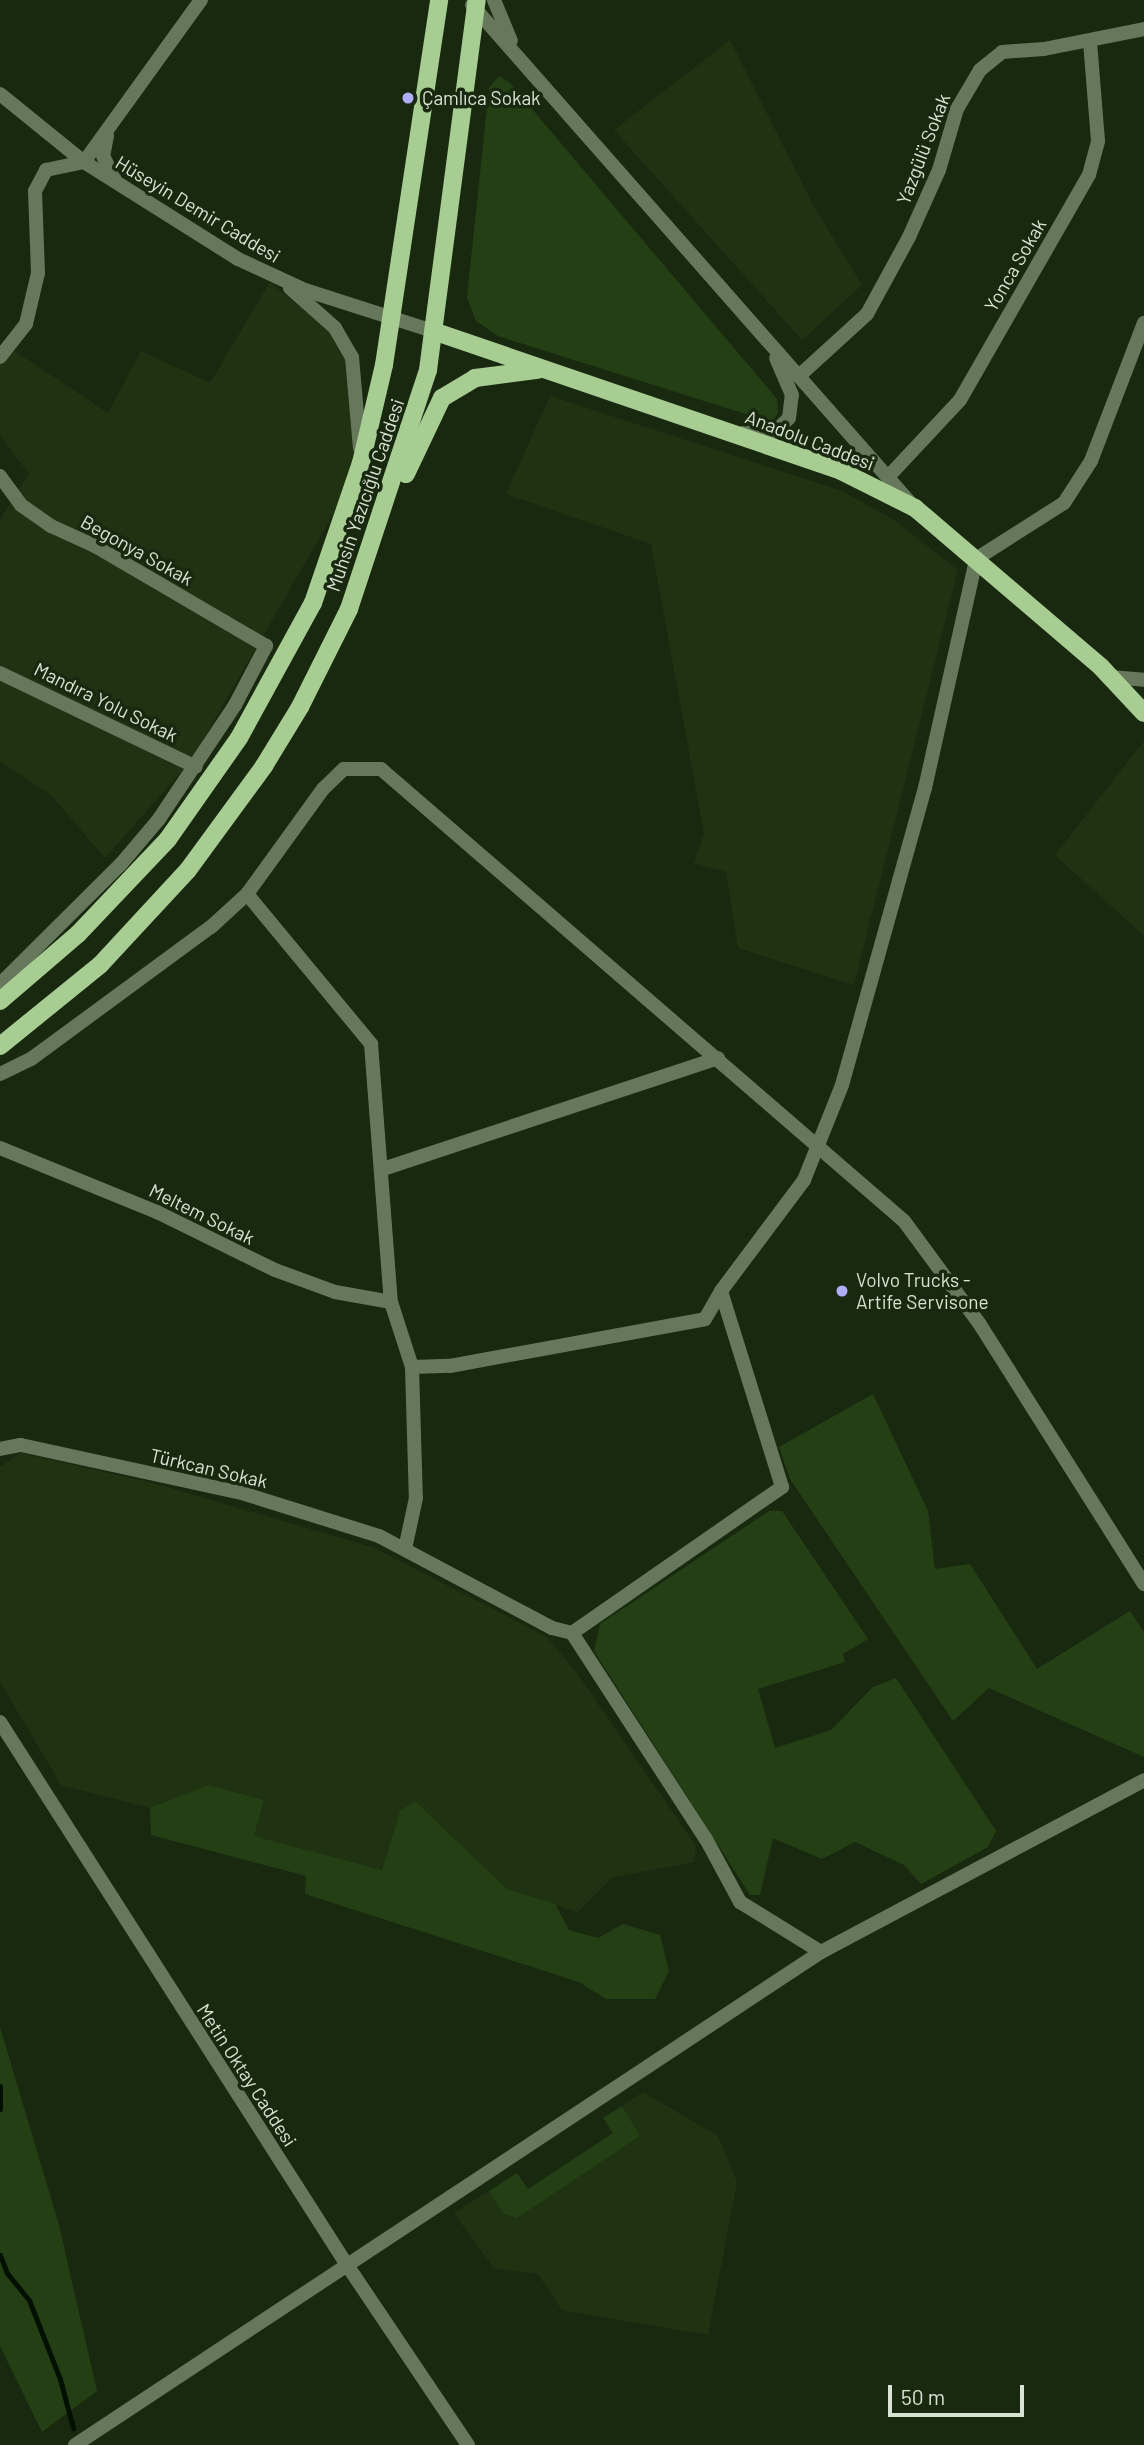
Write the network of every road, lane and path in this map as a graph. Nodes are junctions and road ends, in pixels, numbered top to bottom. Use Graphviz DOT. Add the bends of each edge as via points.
graph roads {
  1 [pos="201,0"];
  2 [pos="439,0"];
  3 [pos="494,0"];
  4 [pos="474,3"];
  5 [pos="1144,29"];
  6 [pos="1090,41"];
  7 [pos="522,61"];
  8 [pos="0,94"];
  9 [pos="113,122"];
  10 [pos="84,162"];
  11 [pos="127,190"];
  12 [pos="278,279"];
  13 [pos="393,318"];
  14 [pos="1144,323"];
  15 [pos="436,332"];
  16 [pos="763,336"];
  17 [pos="0,357"];
  18 [pos="545,369"];
  19 [pos="799,376"];
  20 [pos="731,432"];
  21 [pos="361,463"];
  22 [pos="0,476"];
  23 [pos="888,477"];
  24 [pos="915,508"];
  25 [pos="976,559"];
  26 [pos="365,570"];
  27 [pos="0,673"];
  28 [pos="1111,677"];
  29 [pos="1144,680"];
  30 [pos="1144,713"];
  31 [pos="196,767"];
  32 [pos="247,894"];
  33 [pos="0,984"];
  34 [pos="0,1001"];
  35 [pos="0,1046"];
  36 [pos="718,1058"];
  37 [pos="0,1074"];
  38 [pos="817,1144"];
  39 [pos="0,1148"];
  40 [pos="383,1169"];
  41 [pos="721,1291"];
  42 [pos="391,1302"];
  43 [pos="412,1367"];
  44 [pos="0,1449"];
  45 [pos="405,1549"];
  46 [pos="1144,1584"];
  47 [pos="572,1633"];
  48 [pos="0,1722"];
  49 [pos="1144,1780"];
  50 [pos="821,1952"];
  51 [pos="347,2265"];
  52 [pos="75,2445"];
  53 [pos="468,2445"];
  1 -- 9 [label="street"];
  2 -- 13 [label="main road, Muhsin Yazıcığlu Caddesi"];
  3 -- 7 [label="street"];
  4 -- 7 [label="street"];
  4 -- 15 [label="main road, Muhsin Yazıcığlu Caddesi"];
  5 -- 6 [label="street, Yazgülü Sokak"];
  6 -- 19 [label="street, Yazgülü Sokak" via="1002,52 980,70 957,109 939,170 909,237 867,314"];
  6 -- 23 [label="street, Yonca Sokak" via="1098,141 1089,175 961,400"];
  7 -- 16 [label="street"];
  8 -- 10 [label="street, Hüseyin Demir Caddesi"];
  9 -- 10 [label="street"];
  9 -- 11 [label="street" via="103,156 111,176"];
  10 -- 11 [label="street, Hüseyin Demir Caddesi"];
  10 -- 17 [label="street" via="46,170 35,191 38,273 26,324"];
  11 -- 12 [label="street, Hüseyin Demir Caddesi"];
  12 -- 13 [label="street, Hüseyin Demir Caddesi"];
  12 -- 21 [label="street" via="323,315 352,357"];
  13 -- 15 [label="street, Hüseyin Demir Caddesi"];
  13 -- 21 [label="main road, Muhsin Yazıcığlu Caddesi"];
  14 -- 25 [label="street" via="1091,461 1064,503"];
  15 -- 18 [label="main road, Anadolu Caddesi"];
  15 -- 26 [label="main road, Muhsin Yazıcığlu Caddesi"];
  16 -- 19 [label="street"];
  16 -- 20 [label="street" via="788,380 792,395 789,418 774,433"];
  18 -- 20 [label="main road, Anadolu Caddesi"];
  18 -- 26 [label="main road" via="475,378 442,398"];
  19 -- 23 [label="street"];
  20 -- 24 [label="main road, Anadolu Caddesi" via="841,471"];
  21 -- 34 [label="main road, Muhsin Yazıcığlu Caddesi" via="313,603 239,738 168,839 129,885"];
  22 -- 31 [label="street, Begonya Sokak" via="21,505 51,526 95,546 266,646"];
  23 -- 24 [label="street"];
  24 -- 25 [label="main road, Anadolu Caddesi"];
  25 -- 28 [label="main road, Anadolu Caddesi"];
  25 -- 38 [label="street" via="921,801 842,1085"];
  26 -- 35 [label="main road, Muhsin Yazıcığlu Caddesi" via="300,707 188,870 100,965"];
  27 -- 31 [label="street, Mandıra Yolu Sokak"];
  28 -- 29 [label="street"];
  28 -- 30 [label="main road, Anadolu Caddesi"];
  31 -- 33 [label="street" via="121,864"];
  32 -- 36 [label="street" via="323,789 344,769 381,769"];
  32 -- 37 [label="street" via="211,927 31,1059"];
  32 -- 40 [label="street" via="371,1044"];
  36 -- 38 [label="street"];
  36 -- 40 [label="street"];
  38 -- 41 [label="street" via="804,1180"];
  38 -- 46 [label="street" via="904,1221 979,1323"];
  39 -- 42 [label="street, Meltem Sokak" via="157,1212 275,1270 335,1292"];
  40 -- 42 [label="street"];
  41 -- 43 [label="street" via="705,1319 450,1366"];
  41 -- 47 [label="street" via="782,1487"];
  42 -- 43 [label="street"];
  43 -- 45 [label="street" via="416,1499"];
  44 -- 45 [label="street, Türkcan Sokak" via="21,1445 245,1494 379,1536"];
  45 -- 47 [label="street, Türkcan Sokak" via="552,1628"];
  47 -- 50 [label="street" via="706,1839 740,1902"];
  48 -- 51 [label="street, Metin Oktay Caddesi"];
  49 -- 50 [label="street"];
  50 -- 51 [label="street"];
  51 -- 52 [label="street"];
  51 -- 53 [label="street, Metin Oktay Caddesi"];
}
